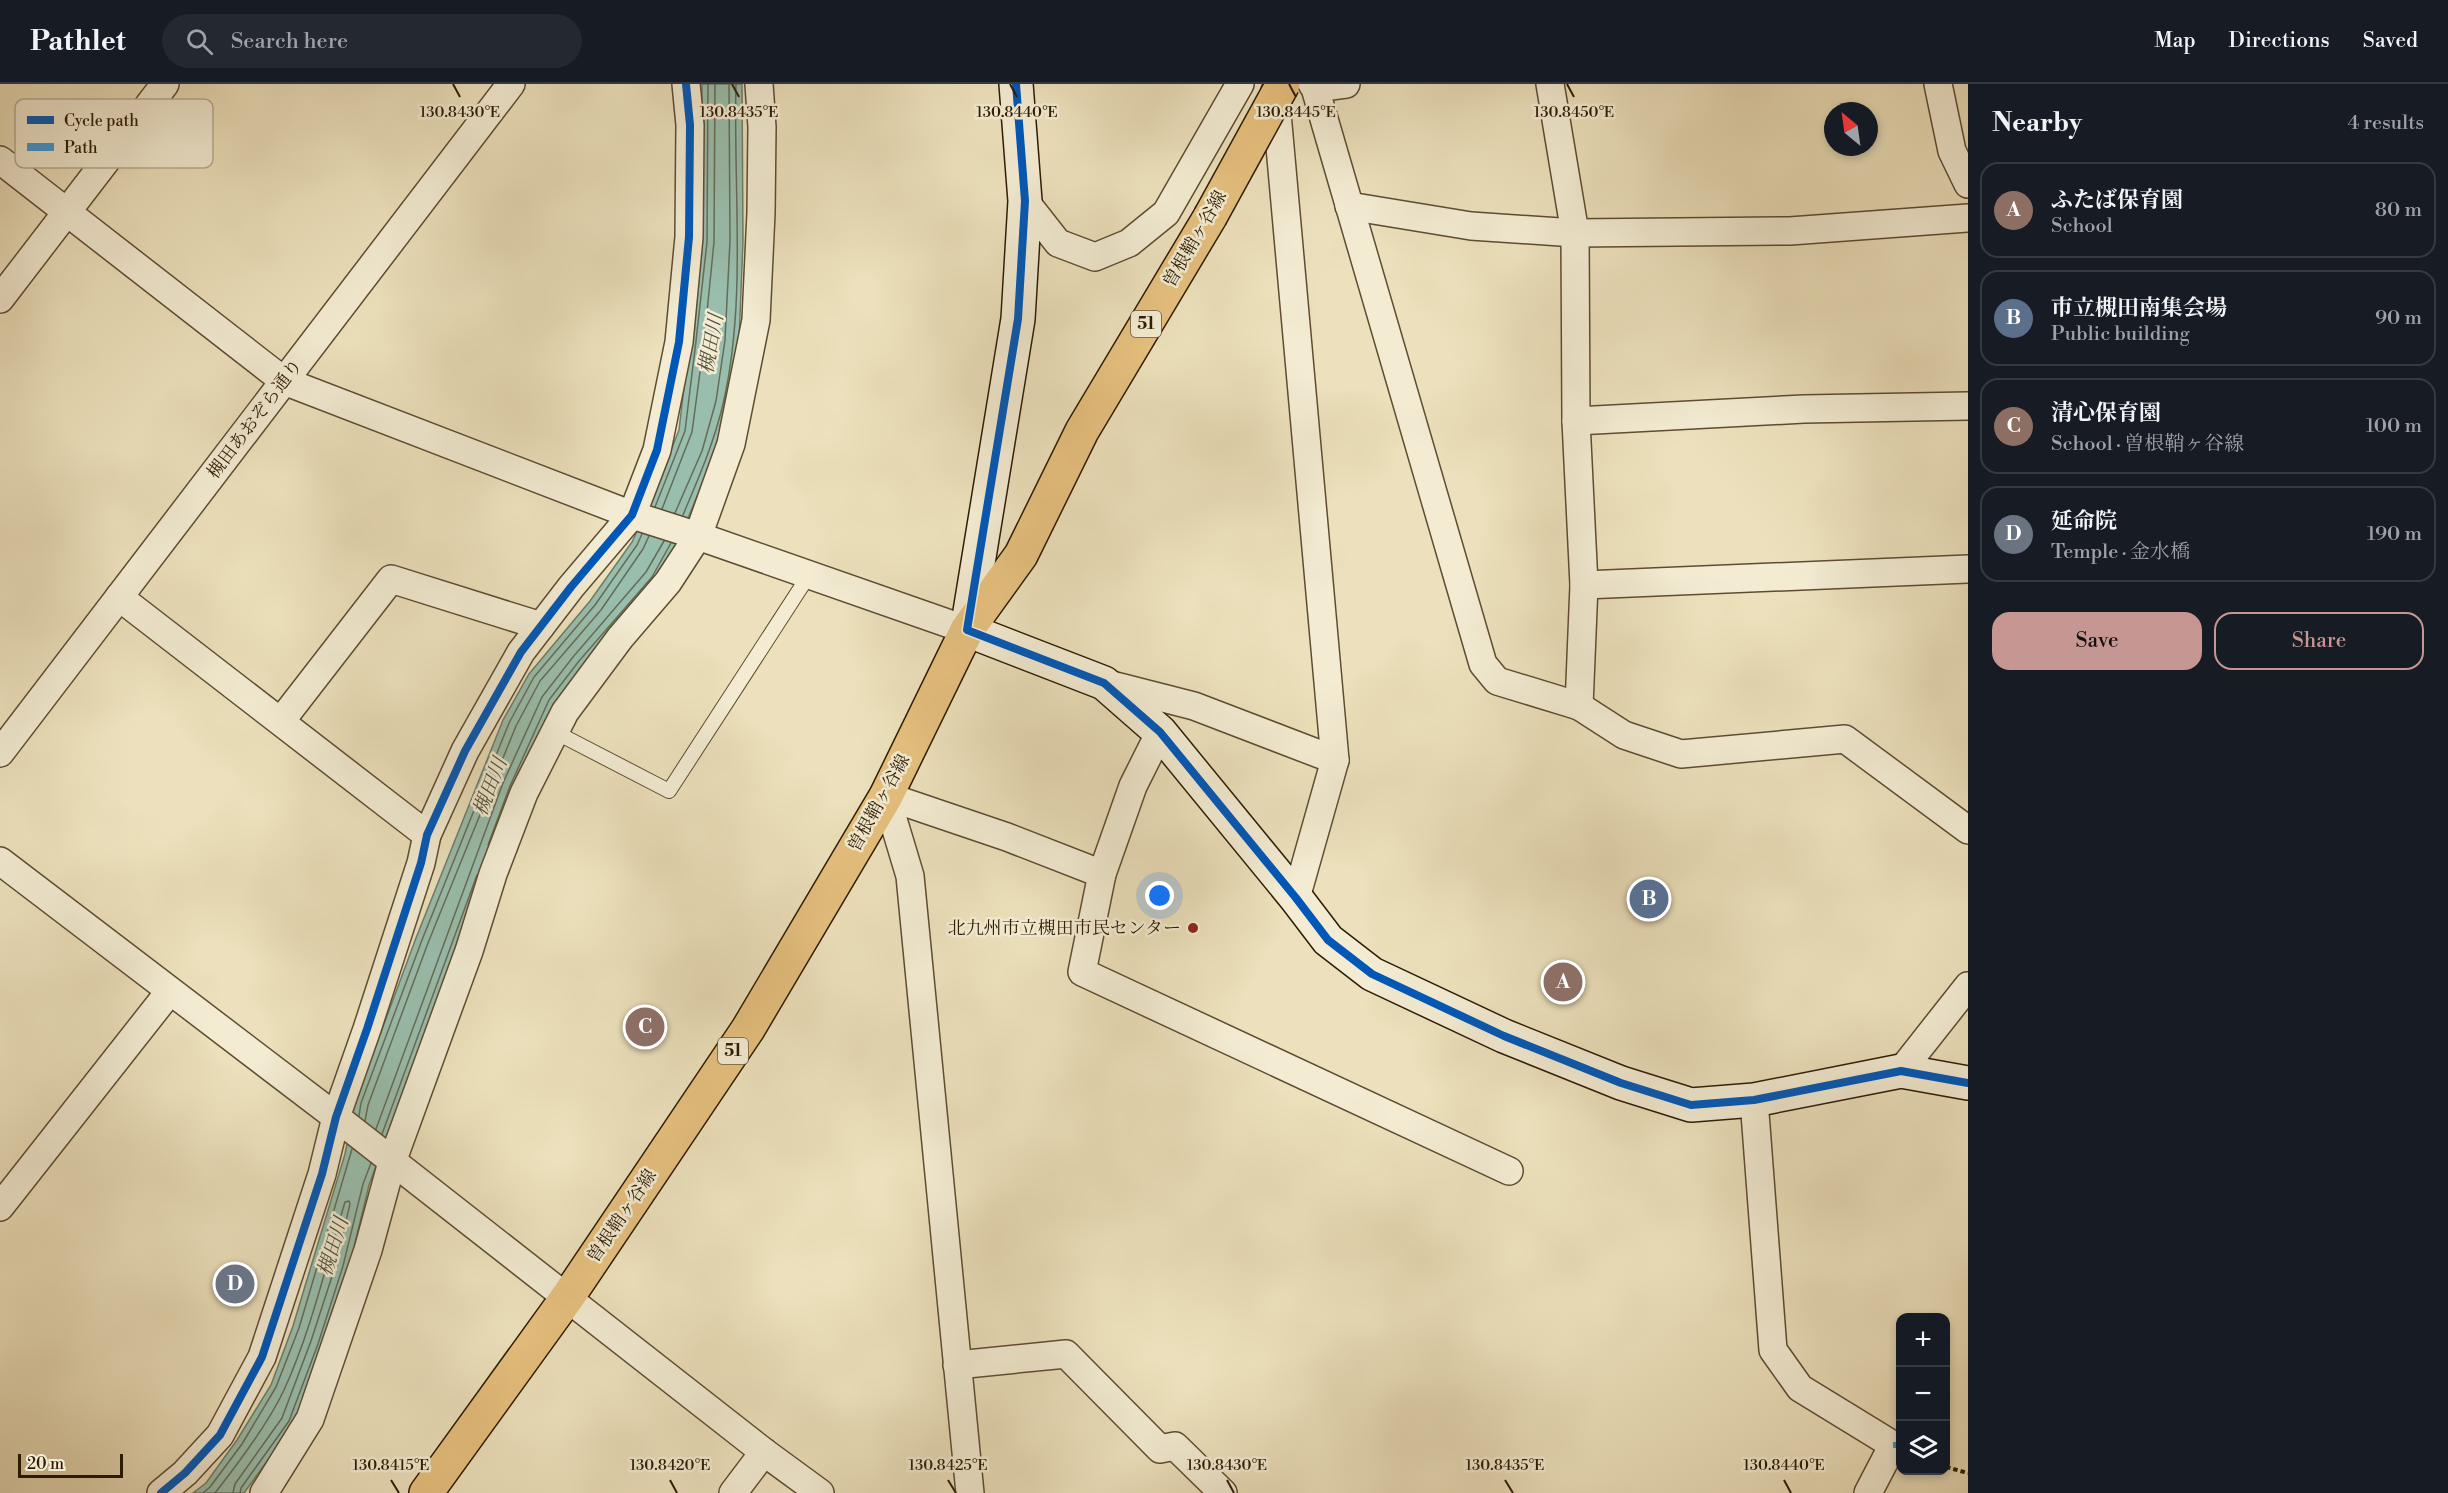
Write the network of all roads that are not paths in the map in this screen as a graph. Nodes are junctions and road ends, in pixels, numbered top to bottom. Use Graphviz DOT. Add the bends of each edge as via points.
graph roads {
  1 [pos="165,84"];
  2 [pos="511,84"];
  3 [pos="686,84"];
  4 [pos="759,84"];
  5 [pos="1016,84"];
  6 [pos="1240,84"];
  7 [pos="1274,84"];
  8 [pos="1346,84"];
  9 [pos="1550,84"];
  10 [pos="1938,84"];
  11 [pos="1303,85"];
  12 [pos="153,99"];
  13 [pos="0,160"];
  14 [pos="101,168"];
  15 [pos="1968,184"];
  16 [pos="1025,201"];
  17 [pos="1349,206"];
  18 [pos="66,213"];
  19 [pos="1968,218"];
  20 [pos="1575,233"];
  21 [pos="0,299"];
  22 [pos="284,381"];
  23 [pos="1968,406"];
  24 [pos="1576,421"];
  25 [pos="633,515"];
  26 [pos="698,536"];
  27 [pos="1968,569"];
  28 [pos="809,575"];
  29 [pos="1584,585"];
  30 [pos="119,597"];
  31 [pos="541,626"];
  32 [pos="967,630"];
  33 [pos="1104,682"];
  34 [pos="1579,706"];
  35 [pos="281,721"];
  36 [pos="555,732"];
  37 [pos="1160,732"];
  38 [pos="0,753"];
  39 [pos="1335,760"];
  40 [pos="886,796"];
  41 [pos="1968,830"];
  42 [pos="427,835"];
  43 [pos="0,861"];
  44 [pos="1102,874"];
  45 [pos="1296,898"];
  46 [pos="1968,986"];
  47 [pos="170,991"];
  48 [pos="1901,1071"];
  49 [pos="1968,1083"];
  50 [pos="1754,1101"];
  51 [pos="336,1118"];
  52 [pos="392,1162"];
  53 [pos="1509,1171"];
  54 [pos="0,1207"];
  55 [pos="567,1298"];
  56 [pos="957,1365"];
  57 [pos="1896,1444"];
  58 [pos="1896,1447"];
  59 [pos="764,1452"];
  60 [pos="161,1493"];
  61 [pos="264,1493"];
  62 [pos="426,1493"];
  63 [pos="733,1493"];
  64 [pos="820,1493"];
  65 [pos="970,1493"];
  66 [pos="1223,1493"];
  67 [pos="1868,1493"];
  1 -- 12 [label="street"];
  2 -- 22 [label="street, 槻田あおぞら通り"];
  3 -- 25 [label="street" via="690,124 689,237 679,342 657,450"];
  4 -- 26 [label="street" via="761,213 756,320 731,444"];
  5 -- 16 [label="street"];
  6 -- 16 [label="street" via="1166,213 1129,243 1095,257 1058,243"];
  7 -- 39 [label="street"];
  8 -- 11 [label="street"];
  9 -- 20 [label="street"];
  10 -- 15 [label="street" via="1952,151"];
  11 -- 17 [label="street"];
  11 -- 32 [label="main road, 曽根鞘ヶ谷線 / 51, bridge" via="1209,216 1082,432 1021,555"];
  13 -- 18 [label="street"];
  14 -- 18 [label="street"];
  16 -- 32 [label="street" via="1018,319"];
  17 -- 20 [label="street" via="1471,226"];
  17 -- 34 [label="street" via="1483,664 1497,681"];
  18 -- 21 [label="street"];
  18 -- 22 [label="street"];
  19 -- 20 [label="street" via="1790,231"];
  20 -- 24 [label="street"];
  22 -- 25 [label="street"];
  22 -- 30 [label="street, 槻田あおぞら通り"];
  23 -- 24 [label="street" via="1804,409"];
  24 -- 29 [label="street"];
  25 -- 26 [label="street"];
  25 -- 31 [label="street"];
  26 -- 28 [label="street"];
  26 -- 36 [label="street" via="668,582 565,712"];
  27 -- 29 [label="street"];
  28 -- 32 [label="street"];
  28 -- 36 [label="lane" via="669,791"];
  29 -- 34 [label="street"];
  30 -- 35 [label="street"];
  30 -- 38 [label="street, 槻田あおぞら通り"];
  31 -- 35 [label="street" via="391,579"];
  31 -- 42 [label="street" via="490,704"];
  32 -- 33 [label="street"];
  32 -- 40 [label="main road, 曽根鞘ヶ谷線 / 51"];
  33 -- 37 [label="street"];
  33 -- 39 [label="street" via="1194,706"];
  34 -- 41 [label="street" via="1624,735 1681,754 1845,739"];
  35 -- 42 [label="street"];
  36 -- 52 [label="street" via="520,803 493,874"];
  37 -- 44 [label="street" via="1133,786"];
  37 -- 45 [label="street"];
  39 -- 45 [label="street"];
  40 -- 44 [label="street"];
  40 -- 55 [label="main road, 曽根鞘ヶ谷線 / 51" via="748,1029"];
  40 -- 56 [label="street" via="910,876"];
  42 -- 51 [label="street"];
  43 -- 47 [label="street"];
  44 -- 53 [label="street" via="1082,972"];
  45 -- 50 [label="street" via="1328,940 1372,974 1504,1036 1621,1083 1691,1105"];
  46 -- 48 [label="street"];
  47 -- 51 [label="street"];
  47 -- 54 [label="street"];
  48 -- 49 [label="street"];
  48 -- 50 [label="street"];
  50 -- 57 [label="street" via="1773,1350 1800,1388"];
  51 -- 52 [label="street"];
  51 -- 60 [label="street" via="322,1174 262,1357 220,1435"];
  52 -- 55 [label="street"];
  52 -- 61 [label="street" via="368,1250 310,1419"];
  55 -- 59 [label="street"];
  55 -- 62 [label="main road, 曽根鞘ヶ谷線 / 51"];
  56 -- 65 [label="street"];
  56 -- 66 [label="street" via="1066,1354 1160,1449 1175,1446"];
  58 -- 67 [label="street"];
  59 -- 63 [label="street"];
  59 -- 64 [label="street"];
}
